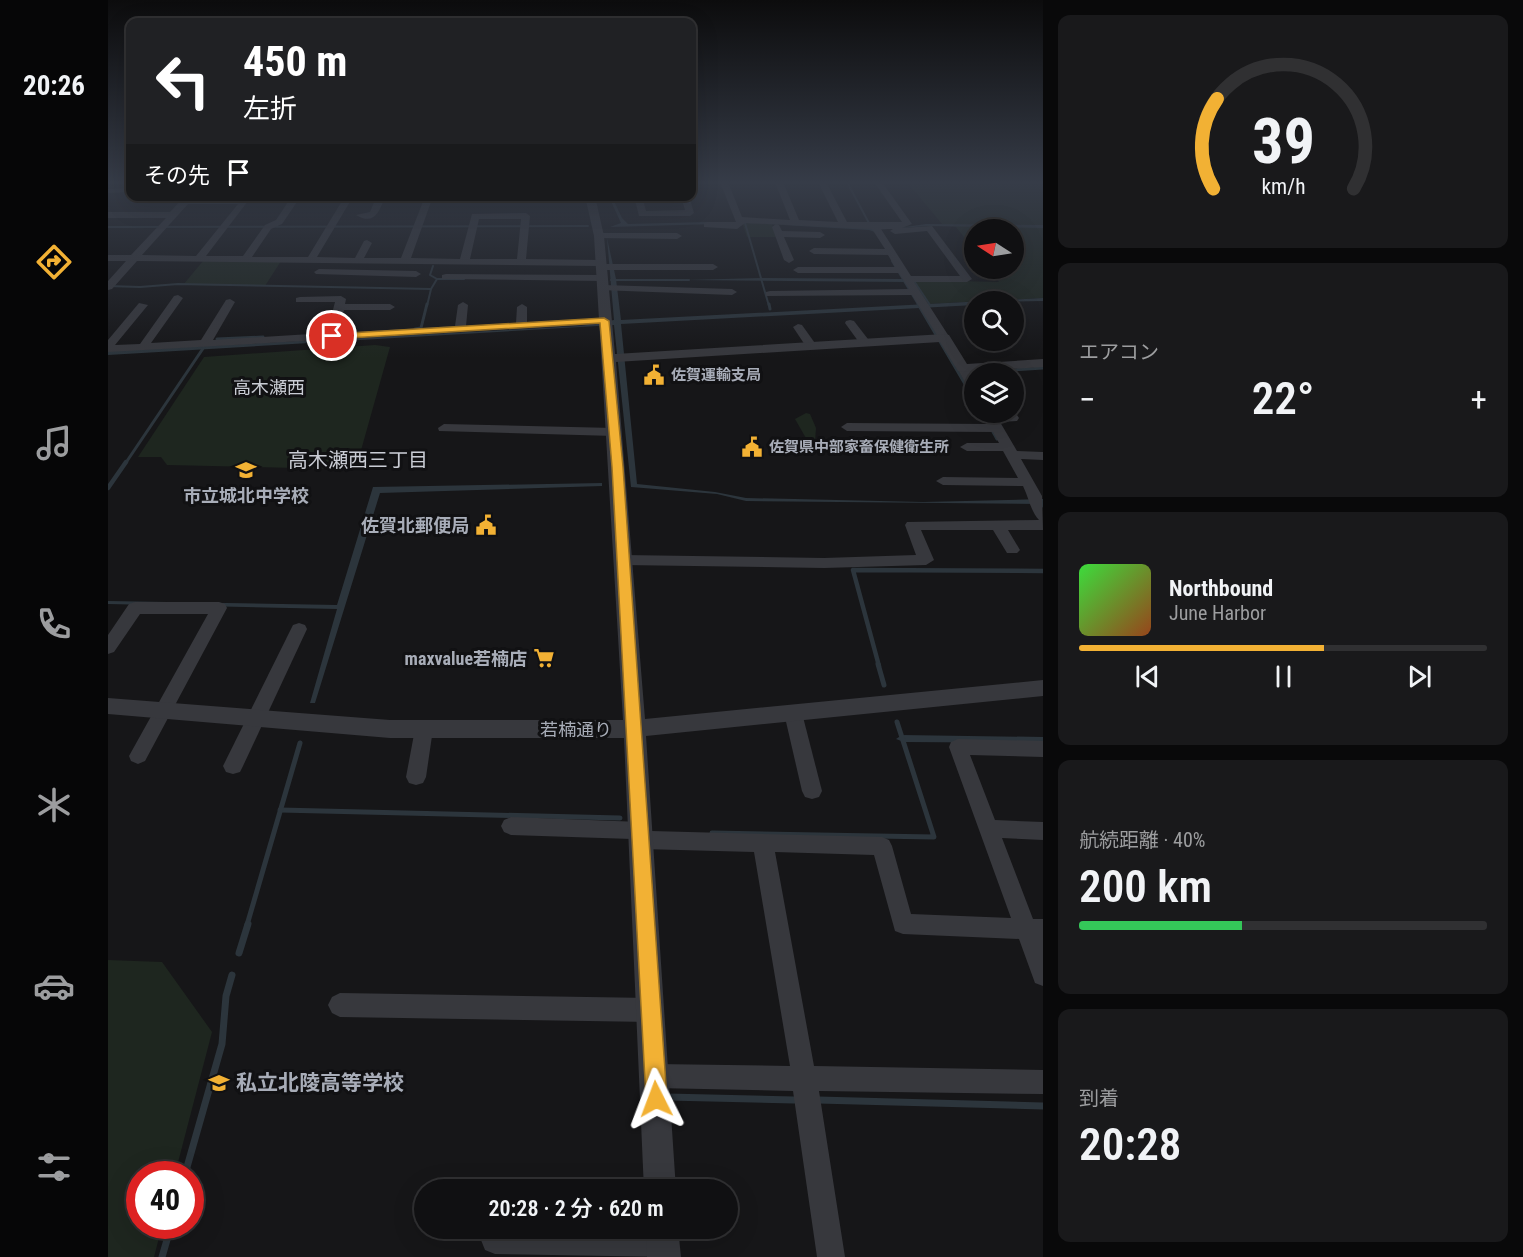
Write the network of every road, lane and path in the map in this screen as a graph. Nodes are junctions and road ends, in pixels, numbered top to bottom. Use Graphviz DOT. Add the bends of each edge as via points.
graph roads {
  1 [pos="151,241"];
  2 [pos="213,241"];
  3 [pos="259,241"];
  4 [pos="322,241"];
  5 [pos="413,241"];
  6 [pos="469,241"];
  7 [pos="523,241"];
  8 [pos="603,241"];
  9 [pos="634,241"];
  10 [pos="782,241"];
  11 [pos="809,241"];
  12 [pos="881,241"];
  13 [pos="938,241"];
  14 [pos="368,243"];
  15 [pos="604,244"];
  16 [pos="633,246"];
  17 [pos="814,251"];
  18 [pos="887,252"];
  19 [pos="108,258"];
  20 [pos="135,258"];
  21 [pos="199,259"];
  22 [pos="246,259"];
  23 [pos="311,260"];
  24 [pos="326,260"];
  25 [pos="789,260"];
  26 [pos="358,261"];
  27 [pos="405,261"];
  28 [pos="464,262"];
  29 [pos="520,262"];
  30 [pos="713,267"];
  31 [pos="798,270"];
  32 [pos="822,270"];
  33 [pos="319,272"];
  34 [pos="416,274"];
  35 [pos="607,276"];
  36 [pos="446,277"];
  37 [pos="906,281"];
  38 [pos="312,283"];
  39 [pos="109,286"];
  40 [pos="732,292"];
  41 [pos="770,294"];
  42 [pos="178,298"];
  43 [pos="300,300"];
  44 [pos="230,302"];
  45 [pos="143,305"];
  46 [pos="464,305"];
  47 [pos="339,307"];
  48 [pos="390,307"];
  49 [pos="522,307"];
  50 [pos="850,323"];
  51 [pos="605,324"];
  52 [pos="521,325"];
  53 [pos="798,327"];
  54 [pos="460,328"];
  55 [pos="332,334"];
  56 [pos="940,338"];
  57 [pos="206,343"];
  58 [pos="865,343"];
  59 [pos="811,346"];
  60 [pos="143,347"];
  61 [pos="108,348"];
  62 [pos="617,358"];
  63 [pos="1043,363"];
  64 [pos="963,368"];
  65 [pos="964,423"];
  66 [pos="992,423"];
  67 [pos="847,427"];
  68 [pos="444,428"];
  69 [pos="614,432"];
  70 [pos="967,447"];
  71 [pos="1006,450"];
  72 [pos="1043,456"];
  73 [pos="943,481"];
  74 [pos="1022,482"];
  75 [pos="1038,506"];
  76 [pos="998,525"];
  77 [pos="1043,525"];
  78 [pos="1012,550"];
  79 [pos="623,560"];
  80 [pos="299,628"];
  81 [pos="108,648"];
  82 [pos="1043,688"];
  83 [pos="108,706"];
  84 [pos="163,711"];
  85 [pos="793,713"];
  86 [pos="256,718"];
  87 [pos="424,729"];
  88 [pos="633,729"];
  89 [pos="1043,748"];
  90 [pos="138,756"];
  91 [pos="233,766"];
  92 [pos="416,777"];
  93 [pos="812,791"];
  94 [pos="511,826"];
  95 [pos="989,829"];
  96 [pos="1043,831"];
  97 [pos="641,836"];
  98 [pos="763,843"];
  99 [pos="1035,930"];
  100 [pos="1043,975"];
  101 [pos="340,1005"];
  102 [pos="651,1010"];
  103 [pos="655,1076"];
  104 [pos="804,1077"];
  105 [pos="1043,1082"];
  106 [pos="660,1179"];
  107 [pos="495,1240"];
  108 [pos="663,1243"];
  109 [pos="831,1257"];
  1 -- 20 [label="street"];
  2 -- 21 [label="street"];
  3 -- 22 [label="street"];
  4 -- 23 [label="street"];
  5 -- 27 [label="street"];
  6 -- 28 [label="street"];
  7 -- 29 [label="street"];
  8 -- 15 [label="street"];
  9 -- 15 [label="street"];
  10 -- 25 [label="street"];
  11 -- 17 [label="street"];
  12 -- 18 [label="street"];
  13 -- 37 [label="street" via="967,279"];
  14 -- 26 [label="street"];
  15 -- 16 [label="street"];
  15 -- 35 [label="street"];
  17 -- 18 [label="street"];
  17 -- 32 [label="street"];
  18 -- 37 [label="street"];
  19 -- 20 [label="street"];
  20 -- 21 [label="street"];
  20 -- 39 [label="street"];
  21 -- 22 [label="street"];
  22 -- 23 [label="street"];
  23 -- 24 [label="street"];
  24 -- 26 [label="street"];
  24 -- 33 [label="street"];
  26 -- 27 [label="street"];
  27 -- 28 [label="street"];
  28 -- 29 [label="street"];
  29 -- 35 [label="street"];
  30 -- 35 [label="street"];
  31 -- 32 [label="street"];
  32 -- 37 [label="street"];
  33 -- 34 [label="street"];
  33 -- 38 [label="street"];
  35 -- 36 [label="street"];
  35 -- 40 [label="street"];
  35 -- 51 [label="street"];
  37 -- 41 [label="street"];
  37 -- 56 [label="street"];
  42 -- 60 [label="street"];
  43 -- 47 [label="street" via="341,299"];
  44 -- 57 [label="street"];
  45 -- 61 [label="street"];
  46 -- 54 [label="street"];
  47 -- 48 [label="street"];
  47 -- 55 [label="street"];
  49 -- 52 [label="street"];
  50 -- 58 [label="street"];
  51 -- 52 [label="street"];
  51 -- 62 [label="street"];
  52 -- 54 [label="street"];
  53 -- 59 [label="street"];
  54 -- 55 [label="street"];
  55 -- 57 [label="street"];
  56 -- 58 [label="street"];
  56 -- 64 [label="street"];
  57 -- 60 [label="street"];
  58 -- 59 [label="street"];
  59 -- 62 [label="street"];
  60 -- 61 [label="street"];
  62 -- 69 [label="street"];
  63 -- 64 [label="street"];
  65 -- 67 [label="street"];
  66 -- 71 [label="street"];
  68 -- 69 [label="street"];
  69 -- 79 [label="street"];
  70 -- 71 [label="street"];
  71 -- 72 [label="street"];
  71 -- 74 [label="street"];
  73 -- 74 [label="street"];
  74 -- 75 [label="street"];
  76 -- 77 [label="street"];
  76 -- 78 [label="street"];
  76 -- 79 [label="street" via="912,525 926,560 824,564"];
  79 -- 88 [label="street"];
  80 -- 86 [label="street"];
  81 -- 84 [label="street" via="135,608 219,608"];
  82 -- 85 [label="street, 若楠通り"];
  83 -- 84 [label="street, 若楠通り"];
  84 -- 86 [label="street, 若楠通り"];
  84 -- 90 [label="street"];
  85 -- 88 [label="street, 若楠通り"];
  85 -- 93 [label="street"];
  86 -- 87 [label="street, 若楠通り"];
  86 -- 91 [label="street"];
  87 -- 88 [label="street, 若楠通り"];
  87 -- 92 [label="street"];
  88 -- 97 [label="street"];
  89 -- 95 [label="street" via="958,747"];
  94 -- 97 [label="street"];
  95 -- 96 [label="street"];
  95 -- 99 [label="street"];
  97 -- 98 [label="street"];
  97 -- 102 [label="street"];
  98 -- 99 [label="street" via="882,846 903,924"];
  98 -- 104 [label="street"];
  99 -- 100 [label="street"];
  101 -- 102 [label="street"];
  102 -- 103 [label="street"];
  103 -- 104 [label="street"];
  103 -- 106 [label="street"];
  104 -- 105 [label="street"];
  104 -- 109 [label="street"];
  107 -- 108 [label="street"];
}
